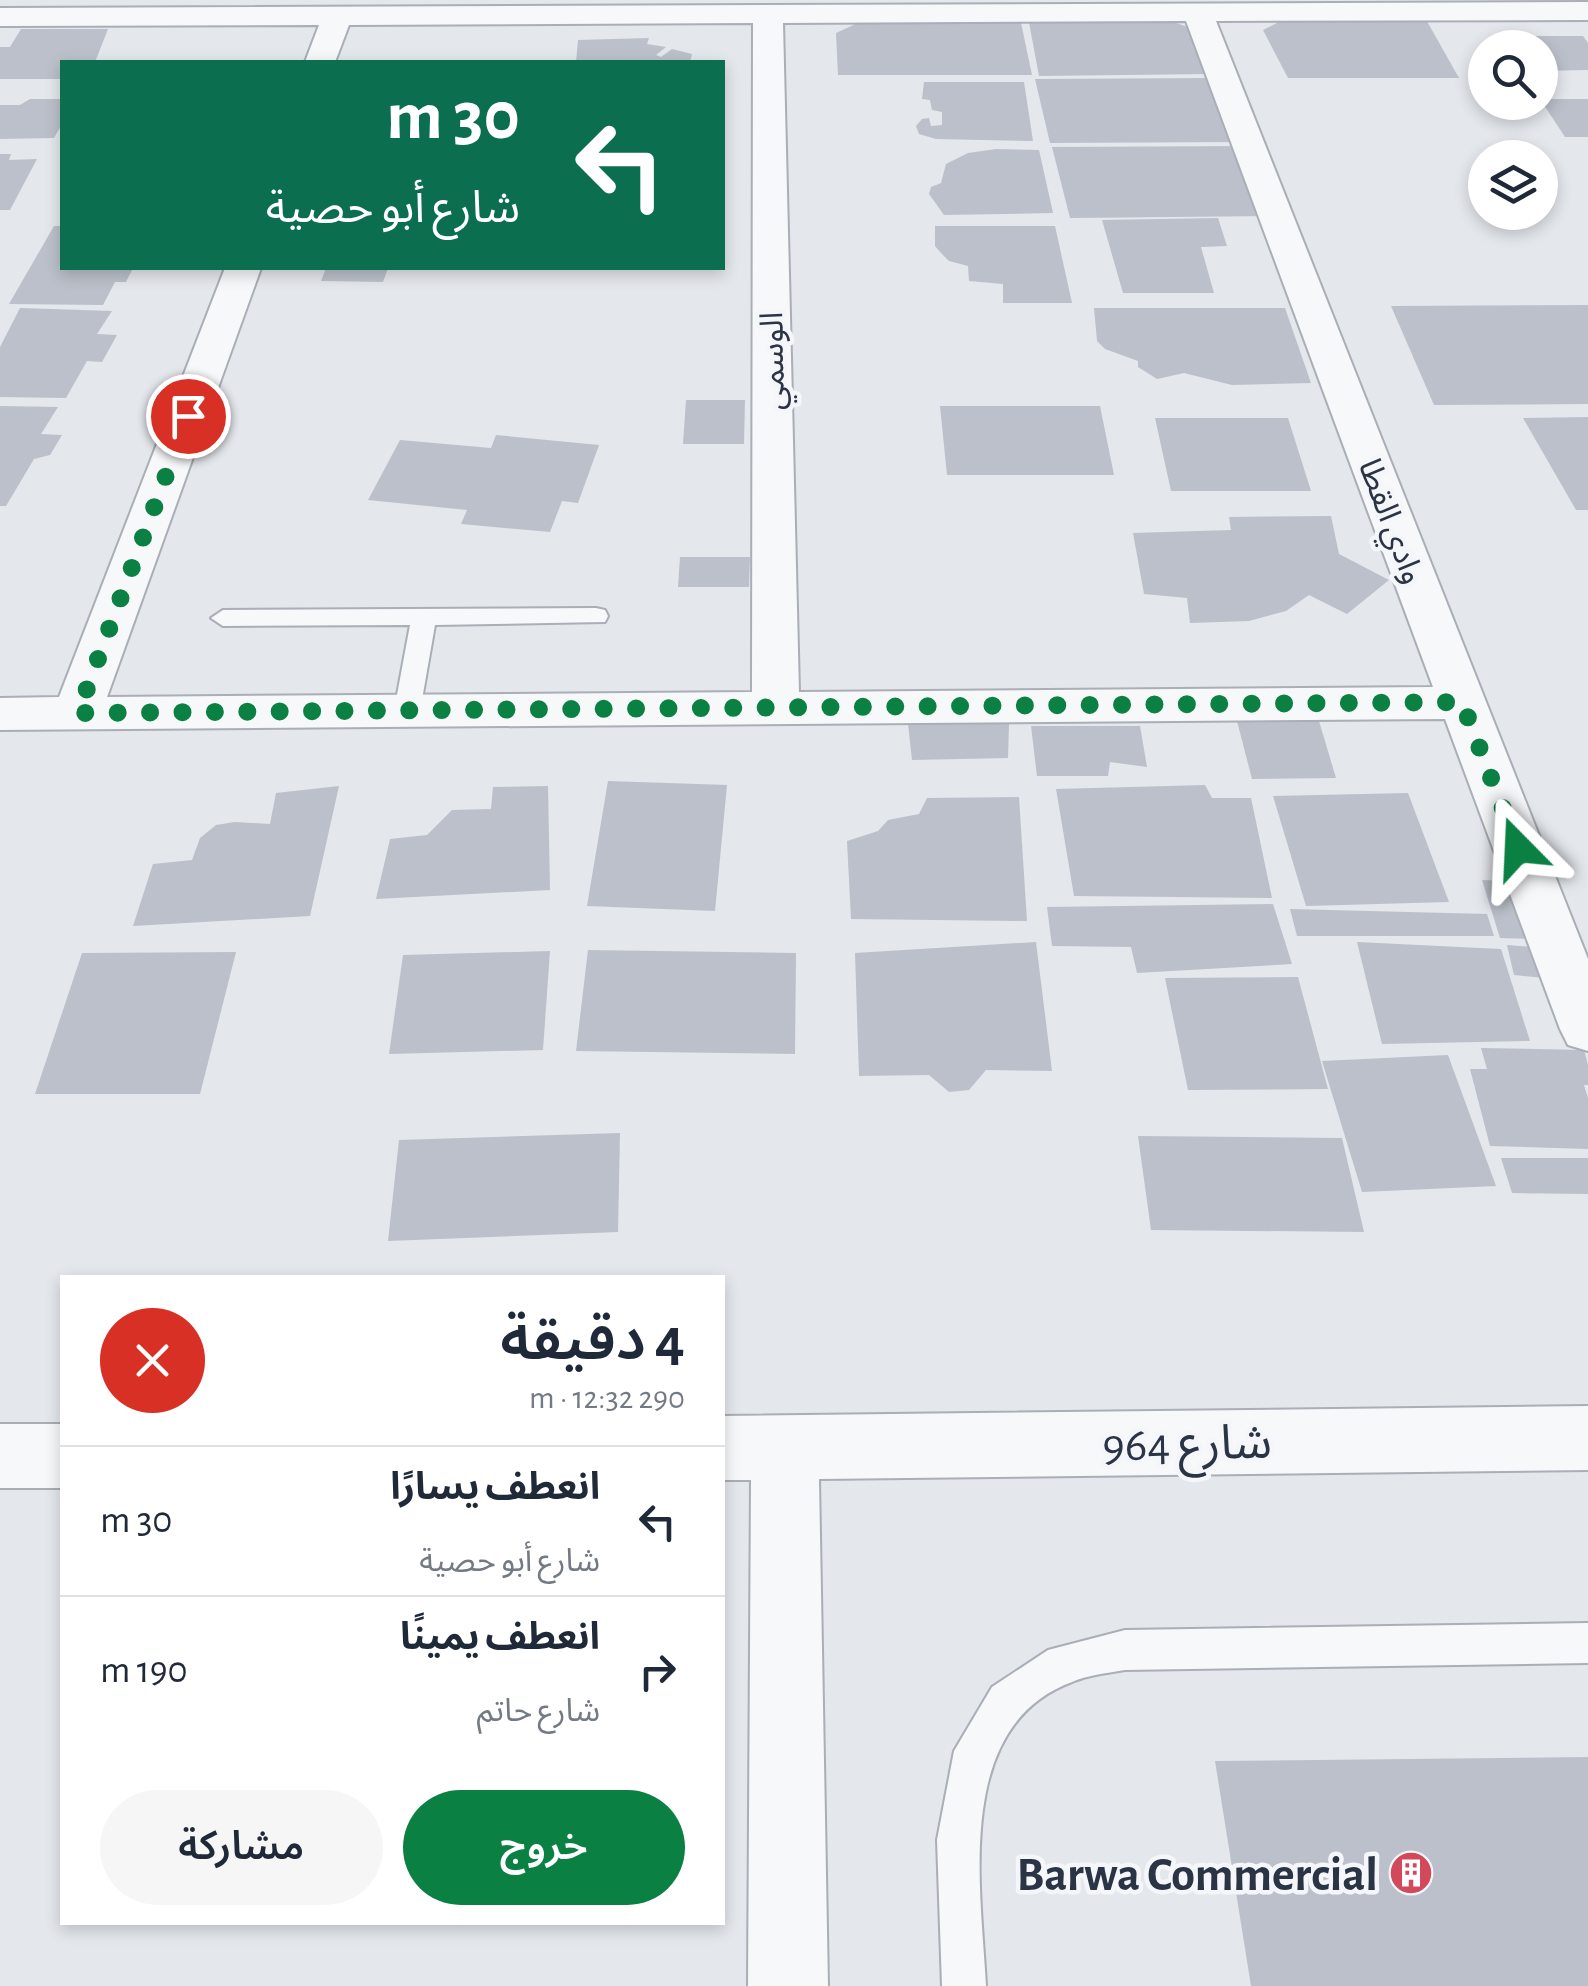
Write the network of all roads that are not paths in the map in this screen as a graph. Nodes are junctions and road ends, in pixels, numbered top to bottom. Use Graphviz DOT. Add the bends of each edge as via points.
graph roads {
  1 [pos="555,7"];
  2 [pos="1588,11"];
  3 [pos="1197,12"];
  4 [pos="768,14"];
  5 [pos="337,15"];
  6 [pos="0,16"];
  7 [pos="321,60"];
  8 [pos="243,270"];
  9 [pos="596,616"];
  10 [pos="424,617"];
  11 [pos="223,618"];
  12 [pos="1462,702"];
  13 [pos="776,708"];
  14 [pos="407,710"];
  15 [pos="78,713"];
  16 [pos="0,714"];
  17 [pos="1588,1029"];
  18 [pos="1588,1438"];
  19 [pos="754,1447"];
  20 [pos="0,1456"];
  21 [pos="60,1456"];
  22 [pos="1588,1643"];
  23 [pos="788,1986"];
  24 [pos="964,1986"];
  1 -- 4 [label="street"];
  1 -- 5 [label="street"];
  2 -- 3 [label="street"];
  3 -- 4 [label="street"];
  3 -- 12 [label="street, وادي القطا"];
  4 -- 13 [label="street, الوسمي"];
  5 -- 6 [label="street"];
  5 -- 7 [label="street"];
  8 -- 15 [label="street"];
  9 -- 10 [label="lane"];
  10 -- 11 [label="lane"];
  10 -- 14 [label="lane"];
  12 -- 13 [label="street"];
  12 -- 17 [label="street, وادي القطا"];
  13 -- 14 [label="street"];
  14 -- 15 [label="street"];
  15 -- 16 [label="street"];
  18 -- 19 [label="street, شارع 964"];
  19 -- 23 [label="street, شارع 964"];
  20 -- 21 [label="street"];
  22 -- 24 [label="lane" via="1126,1650 1062,1664 1006,1702 974,1751 958,1840"];
}
